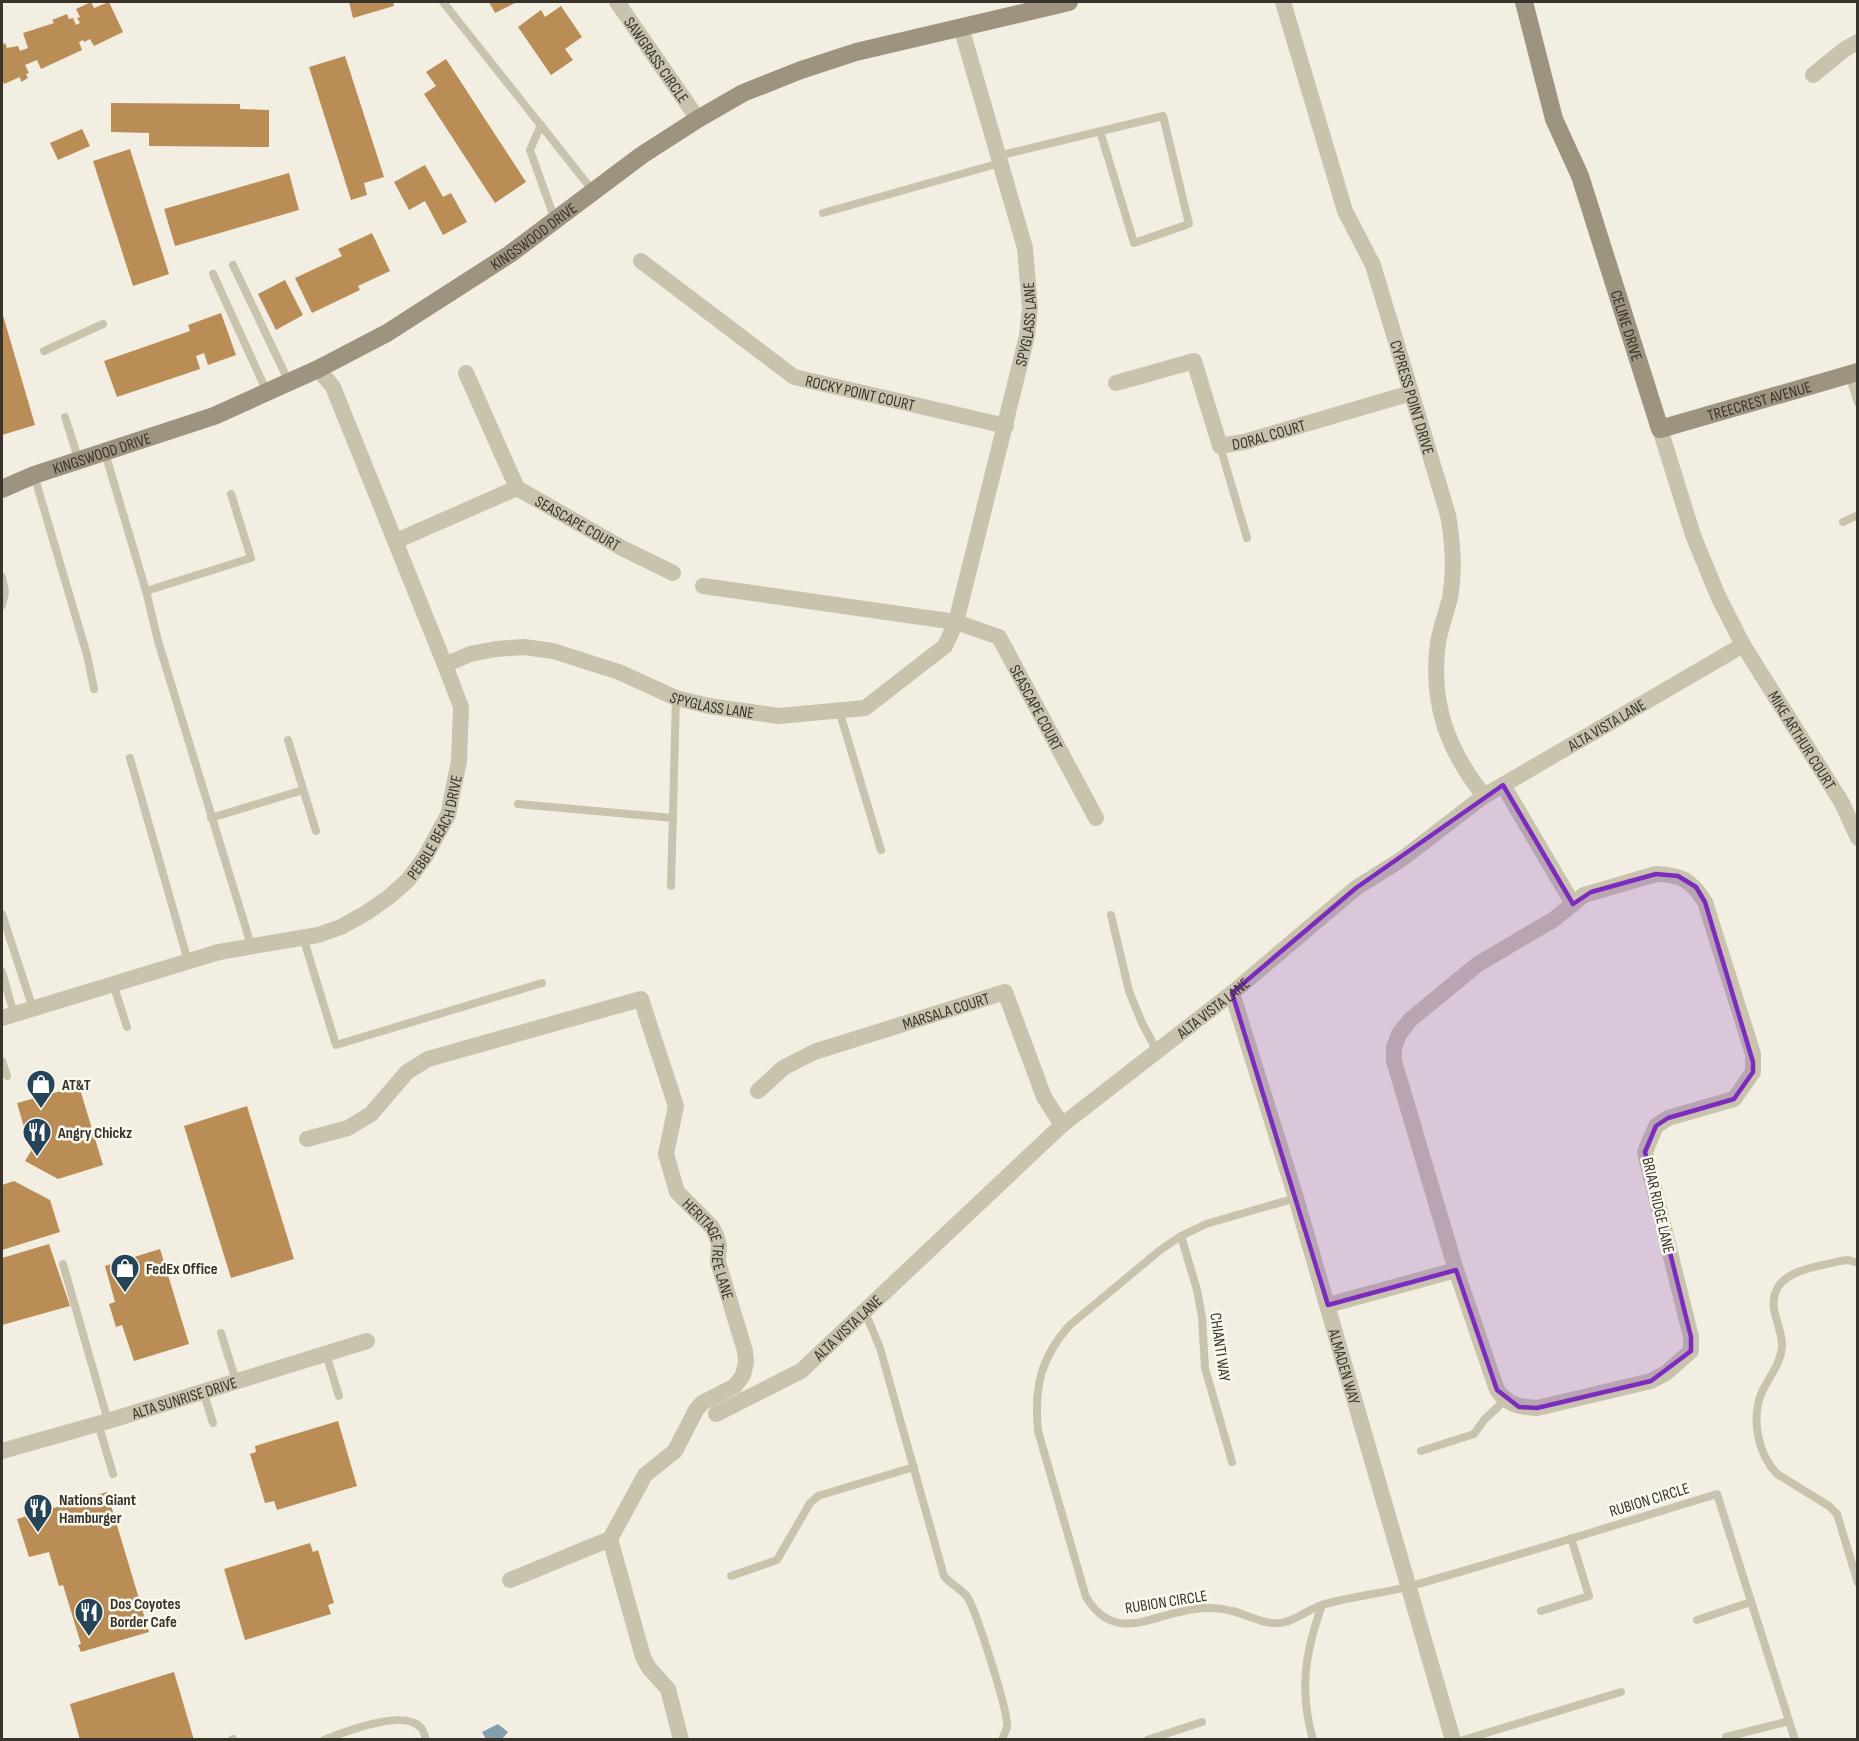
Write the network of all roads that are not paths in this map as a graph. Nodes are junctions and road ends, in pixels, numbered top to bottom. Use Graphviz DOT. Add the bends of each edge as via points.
graph roads {
  1 [pos="443,2"];
  2 [pos="617,2"];
  3 [pos="1069,2"];
  4 [pos="1283,2"];
  5 [pos="1524,2"];
  6 [pos="960,27"];
  7 [pos="1857,42"];
  8 [pos="1813,75"];
  9 [pos="698,119"];
  10 [pos="541,125"];
  11 [pos="1100,131"];
  12 [pos="999,159"];
  13 [pos="593,192"];
  14 [pos="823,213"];
  15 [pos="555,221"];
  16 [pos="641,261"];
  17 [pos="233,265"];
  18 [pos="213,274"];
  19 [pos="103,324"];
  20 [pos="44,351"];
  21 [pos="318,369"];
  22 [pos="466,373"];
  23 [pos="1853,373"];
  24 [pos="289,382"];
  25 [pos="1116,383"];
  26 [pos="267,392"];
  27 [pos="1411,393"];
  28 [pos="1857,404"];
  29 [pos="65,417"];
  30 [pos="1006,426"];
  31 [pos="1660,429"];
  32 [pos="1220,446"];
  33 [pos="105,453"];
  34 [pos="79,461"];
  35 [pos="34,475"];
  36 [pos="517,488"];
  37 [pos="2,489"];
  38 [pos="231,494"];
  39 [pos="1857,515"];
  40 [pos="1843,522"];
  41 [pos="1247,538"];
  42 [pos="396,541"];
  43 [pos="673,573"];
  44 [pos="2,577"];
  45 [pos="703,586"];
  46 [pos="146,591"];
  47 [pos="2,605"];
  48 [pos="956,622"];
  49 [pos="1743,645"];
  50 [pos="445,664"];
  51 [pos="94,688"];
  52 [pos="676,698"];
  53 [pos="839,710"];
  54 [pos="288,740"];
  55 [pos="130,758"];
  56 [pos="1503,785"];
  57 [pos="303,790"];
  58 [pos="1484,796"];
  59 [pos="518,804"];
  60 [pos="211,818"];
  61 [pos="673,818"];
  62 [pos="1096,818"];
  63 [pos="316,831"];
  64 [pos="1857,838"];
  65 [pos="881,850"];
  66 [pos="671,886"];
  67 [pos="1573,904"];
  68 [pos="2,914"];
  69 [pos="1111,915"];
  70 [pos="303,938"];
  71 [pos="251,945"];
  72 [pos="188,961"];
  73 [pos="2,972"];
  74 [pos="542,983"];
  75 [pos="113,984"];
  76 [pos="1232,993"];
  77 [pos="33,1009"];
  78 [pos="8,1016"];
  79 [pos="127,1027"];
  80 [pos="1157,1051"];
  81 [pos="2,1061"];
  82 [pos="7,1076"];
  83 [pos="758,1092"];
  84 [pos="1062,1125"];
  85 [pos="307,1139"];
  86 [pos="1296,1198"];
  87 [pos="1181,1236"];
  88 [pos="1857,1263"];
  89 [pos="63,1264"];
  90 [pos="1456,1270"];
  91 [pos="1328,1305"];
  92 [pos="865,1312"];
  93 [pos="221,1333"];
  94 [pos="367,1341"];
  95 [pos="326,1354"];
  96 [pos="236,1381"];
  97 [pos="203,1391"];
  98 [pos="339,1396"];
  99 [pos="1505,1400"];
  100 [pos="716,1414"];
  101 [pos="103,1422"];
  102 [pos="213,1423"];
  103 [pos="1421,1450"];
  104 [pos="2,1451"];
  105 [pos="1232,1462"];
  106 [pos="914,1467"];
  107 [pos="113,1474"];
  108 [pos="1571,1538"];
  109 [pos="610,1539"];
  110 [pos="731,1576"];
  111 [pos="510,1580"];
  112 [pos="1857,1583"];
  113 [pos="1409,1586"];
  114 [pos="1751,1602"];
  115 [pos="1322,1605"];
  116 [pos="1541,1611"];
  117 [pos="1697,1620"];
  118 [pos="1621,1692"];
  119 [pos="1789,1721"];
  120 [pos="1202,1722"];
  121 [pos="1726,1737"];
  122 [pos="324,1740"];
  123 [pos="426,1740"];
  124 [pos="681,1740"];
  125 [pos="1002,1740"];
  126 [pos="1147,1740"];
  127 [pos="1313,1740"];
  128 [pos="1453,1740"];
  129 [pos="1463,1740"];
  130 [pos="1795,1740"];
  1 -- 10 [label="lane"];
  2 -- 9 [label="street, SAWGRASS CIRCLE"];
  3 -- 6 [label="street, KINGSWOOD DRIVE"];
  4 -- 27 [label="street, CYPRESS POINT DRIVE" via="1345,211 1373,265"];
  5 -- 31 [label="street, CELINE DRIVE" via="1551,109 1580,176"];
  6 -- 9 [label="street, KINGSWOOD DRIVE" via="856,52 801,70 743,93"];
  6 -- 12 [label="street, SPYGLASS LANE"];
  7 -- 8 [label="street"];
  9 -- 13 [label="street, KINGSWOOD DRIVE"];
  10 -- 13 [label="lane"];
  10 -- 15 [label="lane" via="530,150"];
  11 -- 11 [label="lane" via="1163,116 1189,224 1134,243"];
  11 -- 12 [label="lane"];
  12 -- 14 [label="lane"];
  12 -- 30 [label="street, SPYGLASS LANE" via="1025,248 1030,308"];
  13 -- 15 [label="street, KINGSWOOD DRIVE"];
  15 -- 21 [label="street, KINGSWOOD DRIVE" via="387,333"];
  16 -- 30 [label="street, ROCKY POINT COURT" via="794,377"];
  17 -- 24 [label="lane"];
  18 -- 26 [label="lane"];
  19 -- 20 [label="lane"];
  21 -- 24 [label="street, KINGSWOOD DRIVE"];
  21 -- 42 [label="street, PEBBLE BEACH DRIVE" via="333,387"];
  22 -- 36 [label="street, SEASCAPE COURT"];
  23 -- 28 [label="lane"];
  23 -- 31 [label="street, TREECREST AVENUE"];
  24 -- 26 [label="street, KINGSWOOD DRIVE"];
  25 -- 32 [label="street, DORAL COURT" via="1194,361"];
  26 -- 33 [label="street, KINGSWOOD DRIVE" via="214,416"];
  27 -- 32 [label="street, DORAL COURT"];
  27 -- 58 [label="street, CYPRESS POINT DRIVE" via="1453,542 1450,596 1436,671 1438,702 1451,746"];
  29 -- 34 [label="lane"];
  30 -- 48 [label="street, SPYGLASS LANE"];
  31 -- 49 [label="street, CELINE DRIVE" via="1704,566"];
  32 -- 41 [label="lane"];
  33 -- 34 [label="street, KINGSWOOD DRIVE"];
  33 -- 46 [label="lane"];
  34 -- 35 [label="street, KINGSWOOD DRIVE"];
  35 -- 37 [label="street, KINGSWOOD DRIVE"];
  35 -- 51 [label="lane"];
  36 -- 42 [label="street, SEASCAPE COURT"];
  36 -- 43 [label="street, SEASCAPE COURT"];
  38 -- 46 [label="lane" via="251,558"];
  39 -- 40 [label="lane"];
  42 -- 50 [label="street, PEBBLE BEACH DRIVE"];
  44 -- 47 [label="lane"];
  45 -- 48 [label="street"];
  46 -- 60 [label="lane"];
  48 -- 53 [label="street, SPYGLASS LANE" via="945,646 865,708"];
  48 -- 62 [label="street, SEASCAPE COURT" via="999,637"];
  49 -- 56 [label="street, ALTA VISTA LANE"];
  49 -- 64 [label="street, MIKE ARTHUR COURT" via="1842,803"];
  50 -- 52 [label="street, SPYGLASS LANE" via="496,649 553,651 619,672"];
  50 -- 70 [label="street, PEBBLE BEACH DRIVE" via="461,707 459,761 448,815 425,857 396,891 341,927"];
  52 -- 53 [label="street, SPYGLASS LANE" via="779,716"];
  52 -- 61 [label="lane"];
  53 -- 65 [label="lane"];
  54 -- 57 [label="lane"];
  55 -- 72 [label="lane"];
  56 -- 58 [label="street, ALTA VISTA LANE"];
  56 -- 67 [label="street"];
  57 -- 60 [label="lane"];
  57 -- 63 [label="lane"];
  58 -- 76 [label="street, ALTA VISTA LANE" via="1402,859 1356,888"];
  59 -- 61 [label="lane"];
  60 -- 71 [label="lane"];
  61 -- 66 [label="lane"];
  67 -- 90 [label="street, BRIAR RIDGE LANE" via="1478,964 1410,1020 1394,1048 1394,1061"];
  67 -- 99 [label="street, BRIAR RIDGE LANE" via="1591,892 1656,874 1678,876 1696,887 1705,902 1753,1054 1753,1072 1734,1099 1668,1118 1656,1126 1646,1152 1691,1337 1691,1351 1651,1381 1537,1408 1519,1407"];
  68 -- 77 [label="lane"];
  69 -- 80 [label="lane" via="1129,992"];
  70 -- 71 [label="street, PEBBLE BEACH DRIVE"];
  70 -- 74 [label="lane" via="336,1045"];
  71 -- 72 [label="street, PEBBLE BEACH DRIVE"];
  72 -- 75 [label="street, PEBBLE BEACH DRIVE"];
  73 -- 78 [label="lane"];
  75 -- 77 [label="street, PEBBLE BEACH DRIVE"];
  75 -- 79 [label="lane"];
  76 -- 80 [label="street, ALTA VISTA LANE"];
  76 -- 86 [label="street, ALMADEN WAY"];
  77 -- 78 [label="street, PEBBLE BEACH DRIVE"];
  80 -- 84 [label="street, ALTA VISTA LANE"];
  81 -- 82 [label="lane"];
  83 -- 84 [label="street, MARSALA COURT" via="783,1068 814,1052 1005,992 1044,1096"];
  84 -- 92 [label="street, ALTA VISTA LANE"];
  85 -- 109 [label="street, HERITAGE TREE LANE" via="348,1128 371,1114 407,1072 428,1059 641,999 676,1106 666,1154 670,1169 677,1192 716,1235 718,1262 746,1362 735,1386 702,1403 675,1451 645,1475"];
  86 -- 87 [label="lane, RUBION CIRCLE" via="1206,1224"];
  86 -- 91 [label="street, ALMADEN WAY"];
  87 -- 105 [label="lane, CHIANTI WAY" via="1200,1308 1205,1368"];
  87 -- 115 [label="lane, RUBION CIRCLE" via="1070,1325 1051,1349 1039,1379 1038,1431 1086,1598 1101,1617 1124,1625 1197,1608 1286,1622"];
  88 -- 112 [label="lane" via="1840,1261 1794,1274 1777,1289 1773,1301 1782,1344 1780,1357 1757,1410 1757,1426 1770,1467 1837,1514"];
  89 -- 101 [label="lane"];
  90 -- 91 [label="street"];
  90 -- 99 [label="street, BRIAR RIDGE LANE" via="1497,1390"];
  91 -- 113 [label="street, ALMADEN WAY"];
  92 -- 100 [label="street, ALTA VISTA LANE" via="801,1371"];
  92 -- 106 [label="lane" via="880,1348"];
  93 -- 96 [label="lane"];
  94 -- 95 [label="street, ALTA SUNRISE DRIVE"];
  95 -- 96 [label="street, ALTA SUNRISE DRIVE"];
  95 -- 98 [label="lane"];
  96 -- 97 [label="street, ALTA SUNRISE DRIVE"];
  97 -- 101 [label="street, ALTA SUNRISE DRIVE"];
  97 -- 102 [label="lane"];
  99 -- 103 [label="lane" via="1474,1434"];
  101 -- 104 [label="street, ALTA SUNRISE DRIVE"];
  101 -- 107 [label="lane"];
  106 -- 110 [label="lane" via="818,1496 777,1560"];
  106 -- 125 [label="lane" via="944,1576 961,1590 972,1607 1003,1701 1007,1726"];
  108 -- 113 [label="lane, RUBION CIRCLE"];
  108 -- 114 [label="lane, RUBION CIRCLE" via="1717,1494"];
  108 -- 116 [label="lane" via="1589,1596"];
  109 -- 111 [label="street"];
  109 -- 124 [label="street" via="643,1657 668,1689"];
  113 -- 115 [label="lane, RUBION CIRCLE"];
  113 -- 128 [label="street, ALMADEN WAY"];
  114 -- 117 [label="lane"];
  114 -- 119 [label="lane, RUBION CIRCLE"];
  115 -- 127 [label="lane" via="1306,1656 1304,1679"];
  118 -- 129 [label="lane"];
  119 -- 121 [label="lane"];
  119 -- 130 [label="lane, RUBION CIRCLE"];
  120 -- 126 [label="lane"];
  122 -- 123 [label="lane" via="356,1728 407,1720 420,1726"];
}
